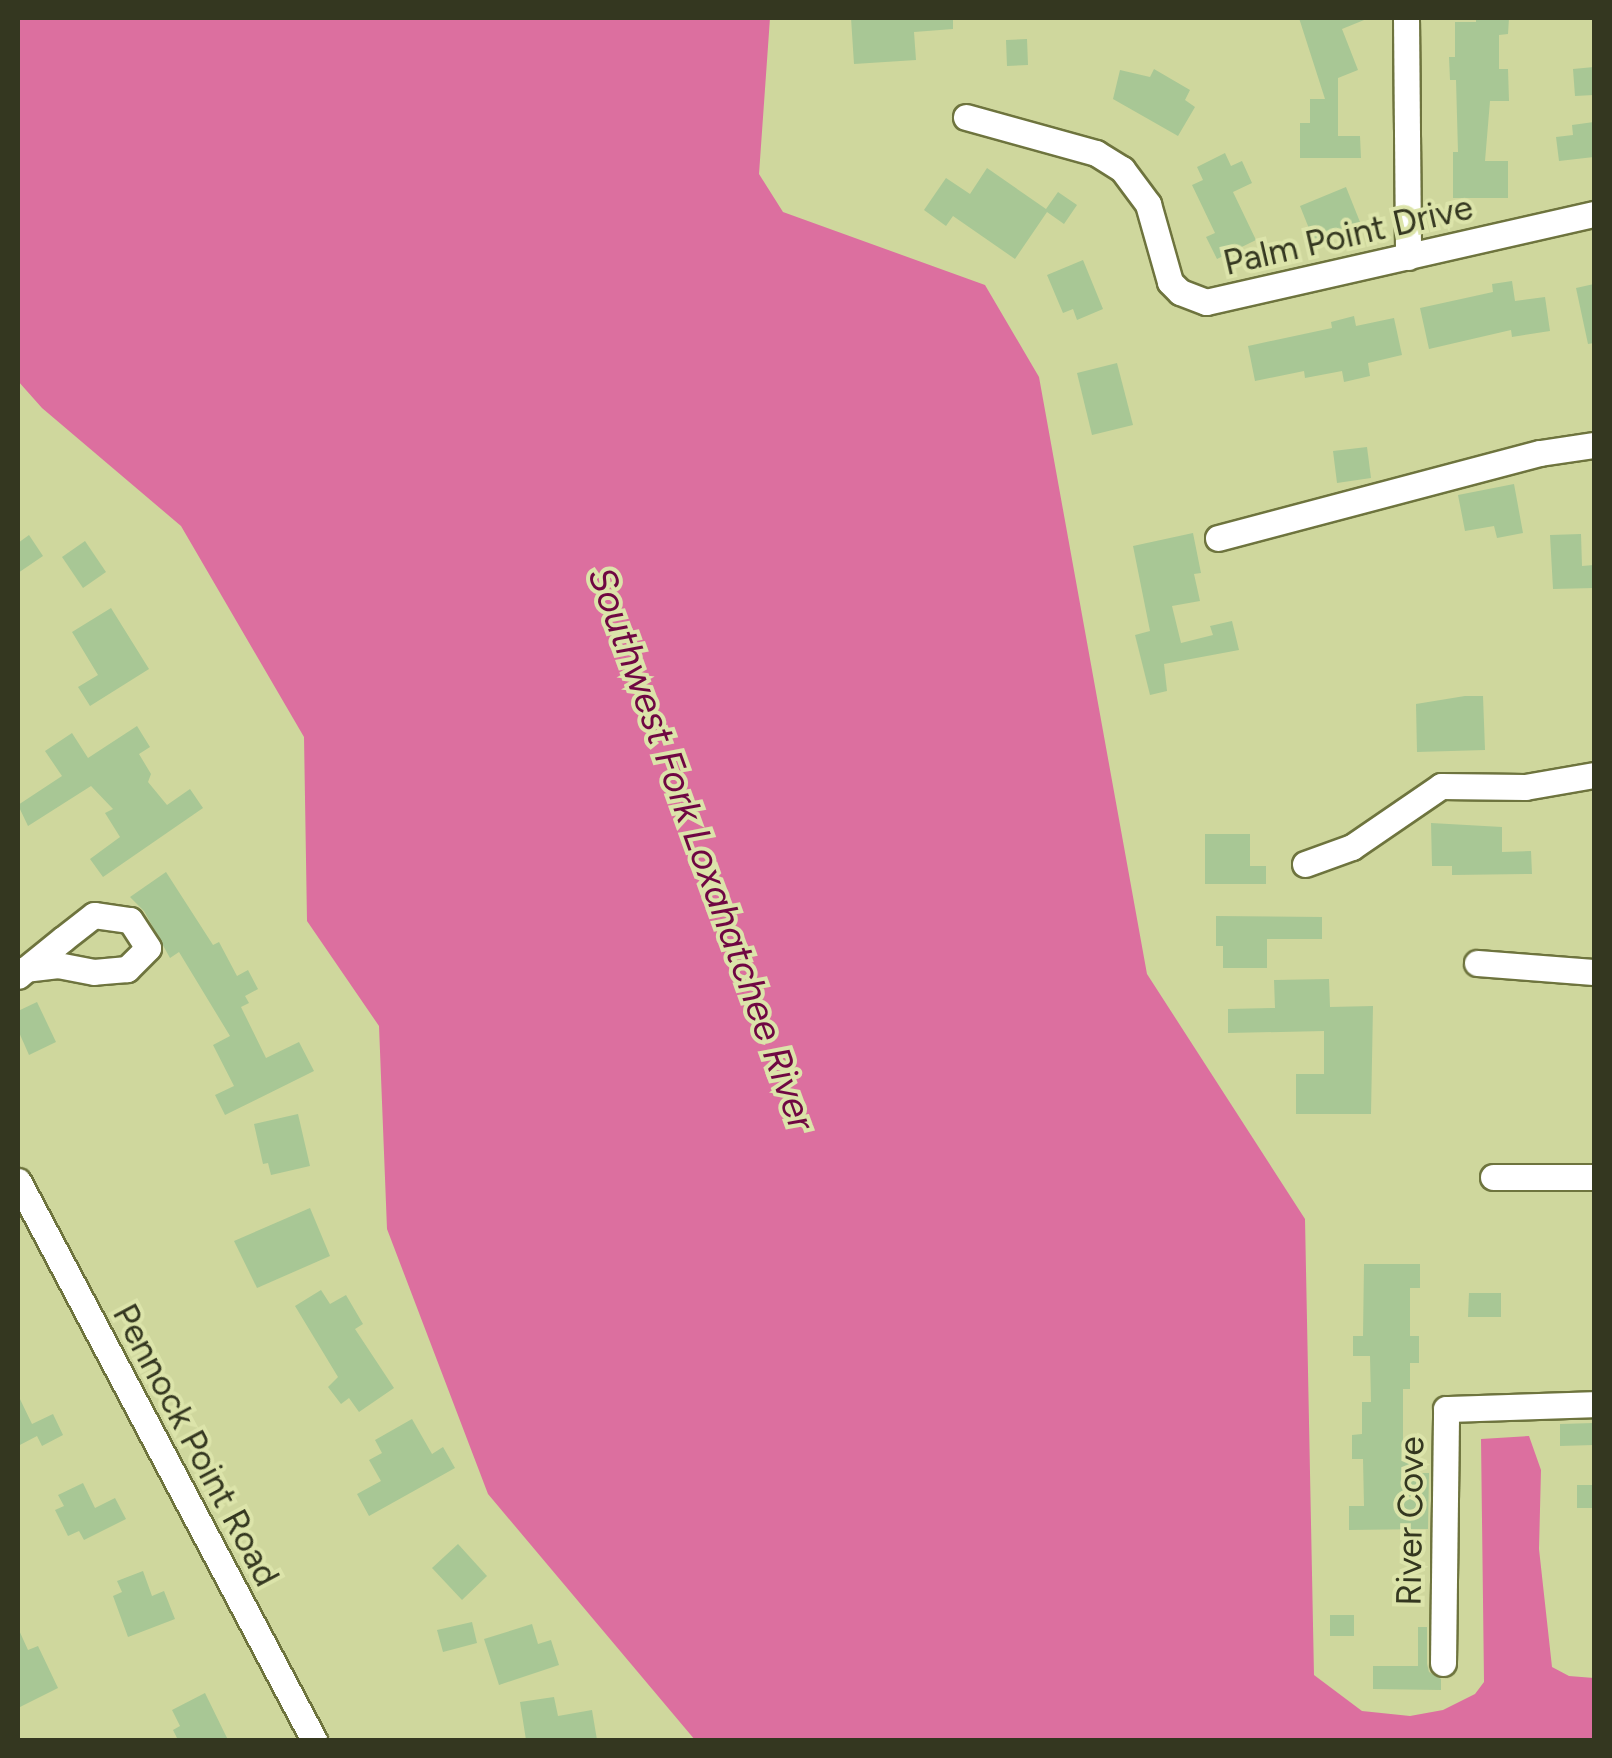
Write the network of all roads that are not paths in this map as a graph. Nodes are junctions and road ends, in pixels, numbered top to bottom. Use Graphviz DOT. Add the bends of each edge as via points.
graph roads {
  1 [pos="1406,18"];
  2 [pos="966,118"];
  3 [pos="1594,214"];
  4 [pos="1408,257"];
  5 [pos="1594,445"];
  6 [pos="1218,538"];
  7 [pos="1594,776"];
  8 [pos="1304,864"];
  9 [pos="1477,963"];
  10 [pos="1594,972"];
  11 [pos="1493,1177"];
  12 [pos="1594,1178"];
  13 [pos="18,1181"];
  14 [pos="1594,1404"];
  15 [pos="1443,1662"];
  16 [pos="314,1740"];
  1 -- 4 [label="street"];
  2 -- 4 [label="street, Palm Point Drive" via="1096,154 1122,168 1148,204 1170,282 1192,298 1218,300"];
  3 -- 4 [label="street, Palm Point Drive"];
  5 -- 6 [label="street" via="1523,457"];
  7 -- 8 [label="street" via="1525,787 1441,786 1352,847"];
  9 -- 10 [label="street"];
  11 -- 12 [label="street"];
  13 -- 16 [label="street, Pennock Point Road"];
  14 -- 15 [label="street, River Cove" via="1446,1409"];
}
